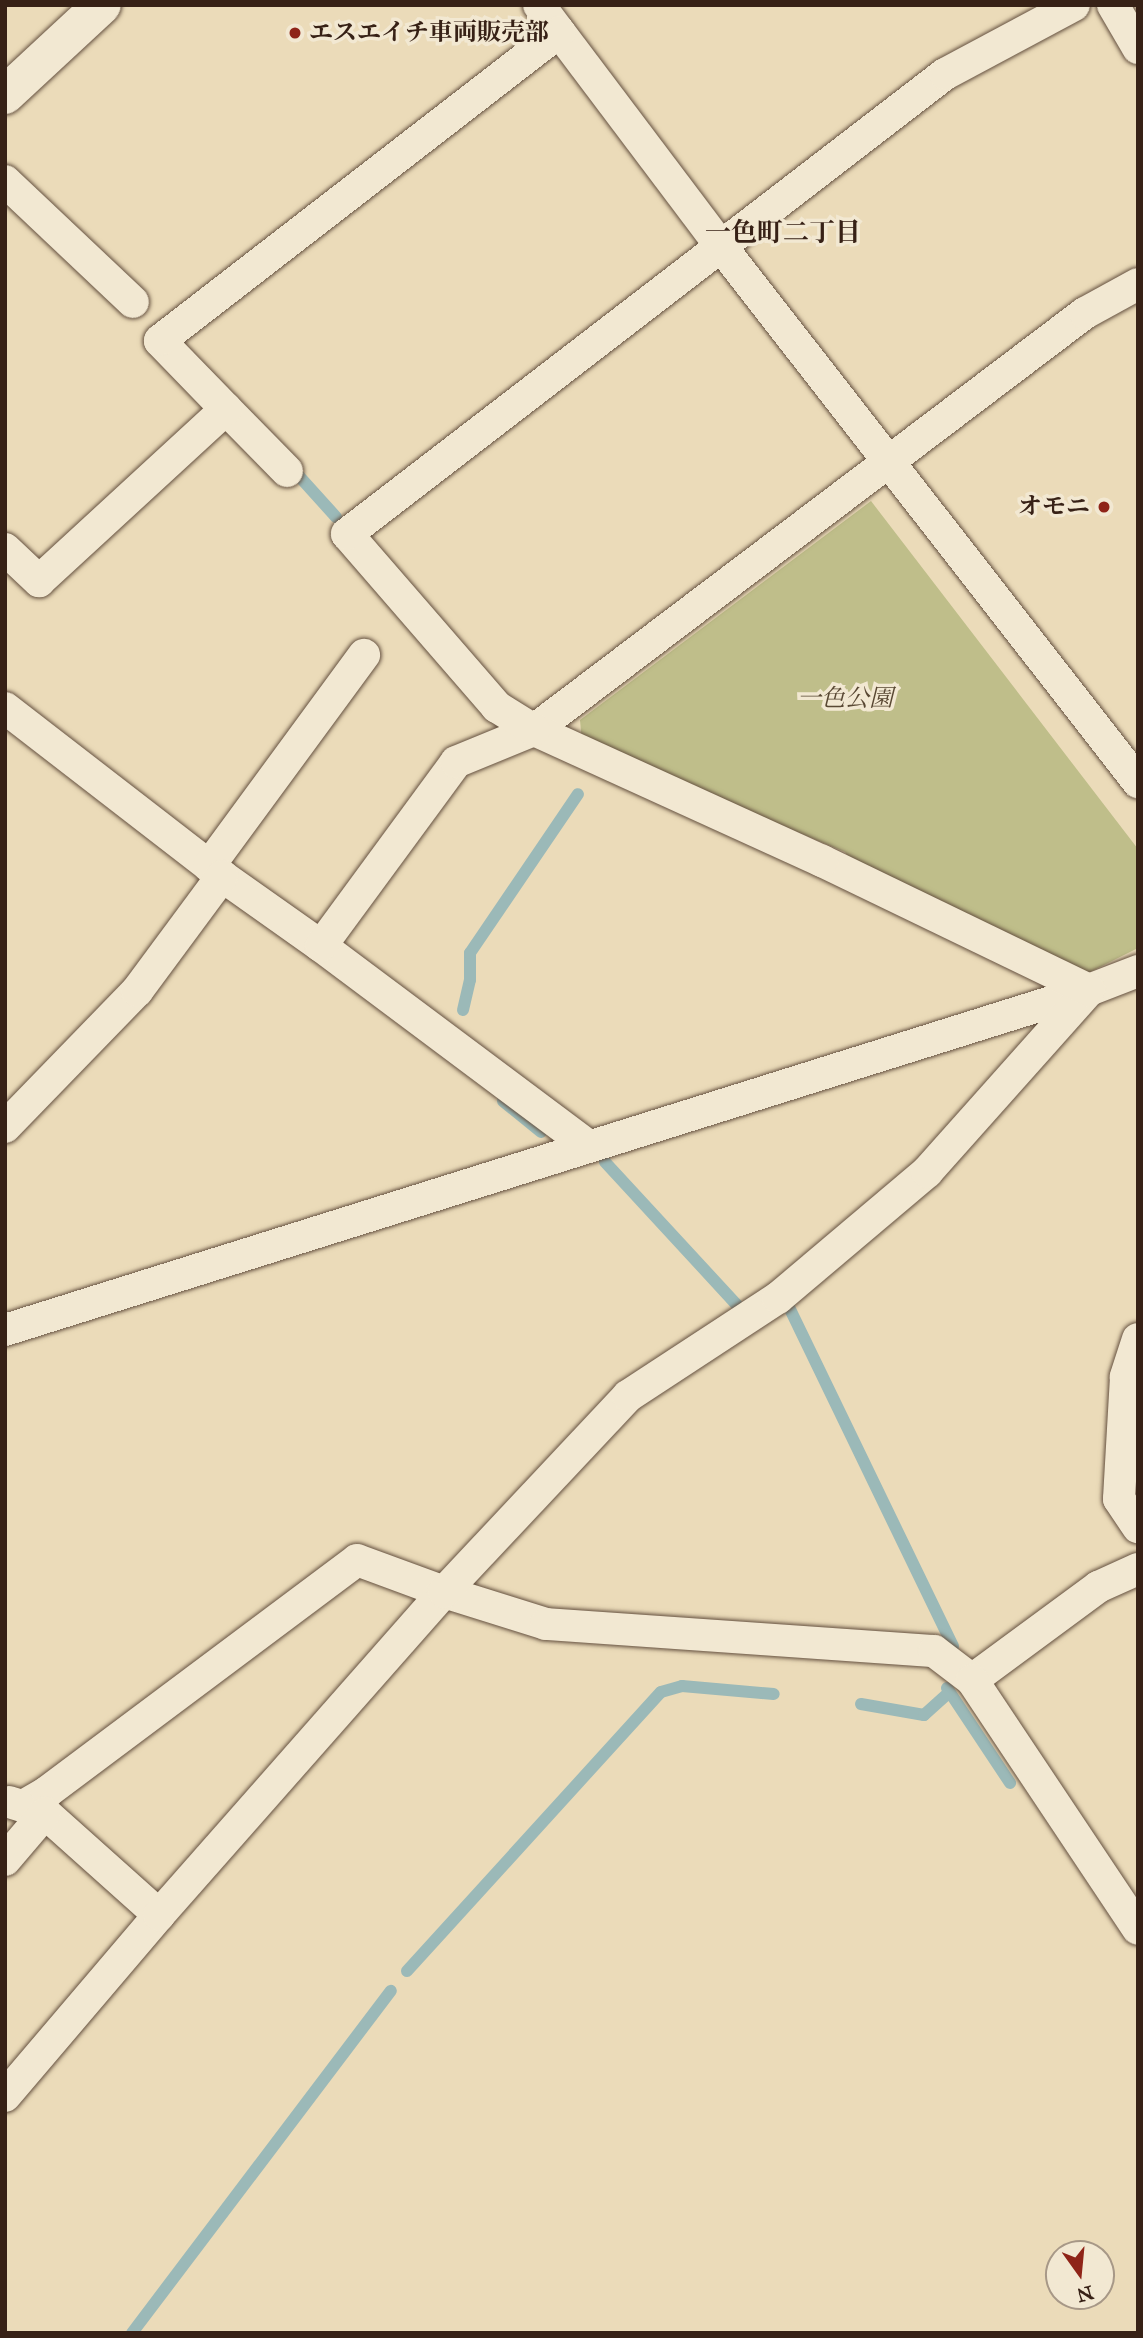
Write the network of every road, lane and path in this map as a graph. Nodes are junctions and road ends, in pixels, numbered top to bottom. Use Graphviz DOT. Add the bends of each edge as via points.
graph roads {
  1 [pos="102,5"];
  2 [pos="539,5"];
  3 [pos="1074,5"];
  4 [pos="1113,5"];
  5 [pos="559,32"];
  6 [pos="1138,48"];
  7 [pos="5,95"];
  8 [pos="5,181"];
  9 [pos="720,245"];
  10 [pos="1138,284"];
  11 [pos="134,302"];
  12 [pos="226,409"];
  13 [pos="889,461"];
  14 [pos="287,471"];
  15 [pos="5,549"];
  16 [pos="364,655"];
  17 [pos="5,708"];
  18 [pos="534,730"];
  19 [pos="1138,782"];
  20 [pos="215,871"];
  21 [pos="321,946"];
  22 [pos="1138,971"];
  23 [pos="1089,990"];
  24 [pos="5,1127"];
  25 [pos="588,1146"];
  26 [pos="5,1330"];
  27 [pos="1138,1339"];
  28 [pos="1138,1527"];
  29 [pos="1138,1569"];
  30 [pos="444,1592"];
  31 [pos="972,1680"];
  32 [pos="24,1807"];
  33 [pos="5,1860"];
  34 [pos="159,1915"];
  35 [pos="1138,1929"];
  36 [pos="5,2096"];
  1 -- 7 [label="street"];
  2 -- 5 [label="street"];
  3 -- 9 [label="street" via="945,74"];
  4 -- 6 [label="street"];
  5 -- 9 [label="street"];
  5 -- 12 [label="street" via="160,341"];
  8 -- 11 [label="street"];
  9 -- 13 [label="street"];
  9 -- 18 [label="street" via="347,534 497,707"];
  10 -- 13 [label="street" via="1085,313"];
  12 -- 14 [label="street"];
  12 -- 15 [label="street" via="40,581"];
  13 -- 18 [label="street"];
  13 -- 19 [label="street"];
  16 -- 20 [label="street"];
  17 -- 20 [label="street"];
  18 -- 21 [label="street" via="456,762"];
  18 -- 23 [label="street" via="822,861"];
  20 -- 21 [label="street"];
  20 -- 24 [label="street" via="137,991"];
  21 -- 25 [label="street"];
  22 -- 23 [label="street"];
  23 -- 25 [label="street"];
  23 -- 30 [label="street" via="927,1172 778,1298 628,1396"];
  25 -- 26 [label="street"];
  27 -- 28 [label="street" via="1126,1377 1119,1499"];
  29 -- 31 [label="street" via="1098,1587"];
  30 -- 31 [label="street" via="547,1624 934,1651"];
  30 -- 32 [label="street" via="357,1560"];
  30 -- 34 [label="street"];
  31 -- 35 [label="street"];
  32 -- 33 [label="street"];
  32 -- 34 [label="street"];
  34 -- 36 [label="street"];
}
